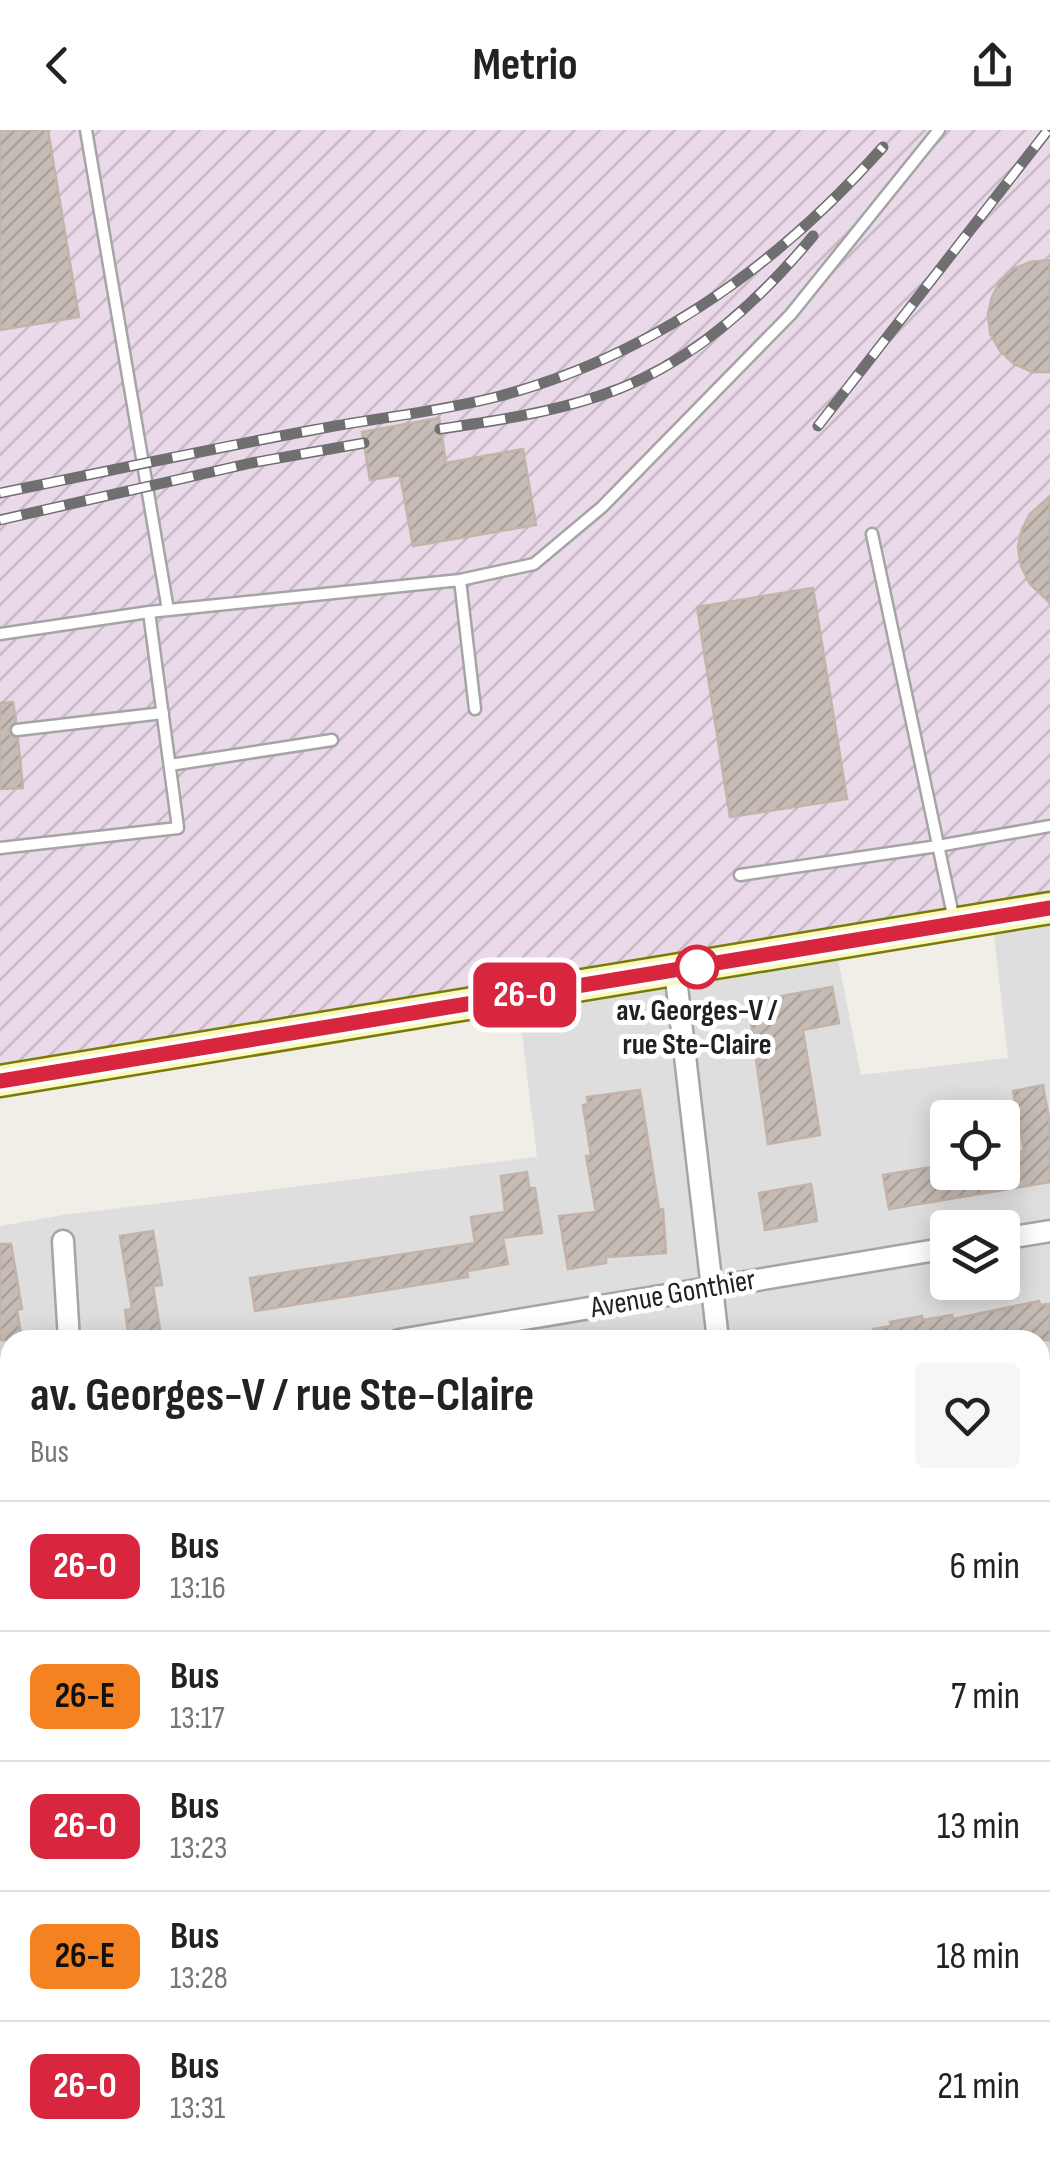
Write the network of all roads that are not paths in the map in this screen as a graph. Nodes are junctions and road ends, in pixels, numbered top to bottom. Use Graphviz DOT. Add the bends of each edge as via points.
graph roads {
  1 [pos="86,130"];
  2 [pos="940,130"];
  3 [pos="872,534"];
  4 [pos="460,580"];
  5 [pos="168,610"];
  6 [pos="149,612"];
  7 [pos="0,634"];
  8 [pos="476,708"];
  9 [pos="162,713"];
  10 [pos="17,730"];
  11 [pos="332,740"];
  12 [pos="170,764"];
  13 [pos="1050,826"];
  14 [pos="938,846"];
  15 [pos="0,848"];
  16 [pos="740,875"];
  17 [pos="1050,908"];
  18 [pos="954,924"];
  19 [pos="675,970"];
  20 [pos="0,1081"];
  21 [pos="1050,1231"];
  22 [pos="1020,1236"];
  23 [pos="63,1240"];
  24 [pos="930,1251"];
  25 [pos="713,1287"];
  26 [pos="68,1330"];
  27 [pos="458,1330"];
  28 [pos="717,1330"];
  1 -- 5 [label="lane"];
  2 -- 4 [label="lane" via="791,314 602,507 534,564"];
  3 -- 14 [label="lane"];
  4 -- 5 [label="lane"];
  4 -- 8 [label="lane"];
  5 -- 6 [label="lane"];
  6 -- 7 [label="lane"];
  6 -- 9 [label="lane"];
  9 -- 10 [label="lane"];
  9 -- 12 [label="lane"];
  11 -- 12 [label="lane"];
  12 -- 15 [label="lane" via="178,828"];
  13 -- 14 [label="lane"];
  14 -- 16 [label="lane"];
  14 -- 18 [label="lane"];
  17 -- 18 [label="street"];
  18 -- 19 [label="street"];
  19 -- 20 [label="street"];
  19 -- 25 [label="street"];
  21 -- 22 [label="street"];
  23 -- 26 [label="street"];
  24 -- 25 [label="street, Avenue Gonthier"];
  25 -- 27 [label="street, Avenue Gonthier"];
  25 -- 28 [label="street"];
}
